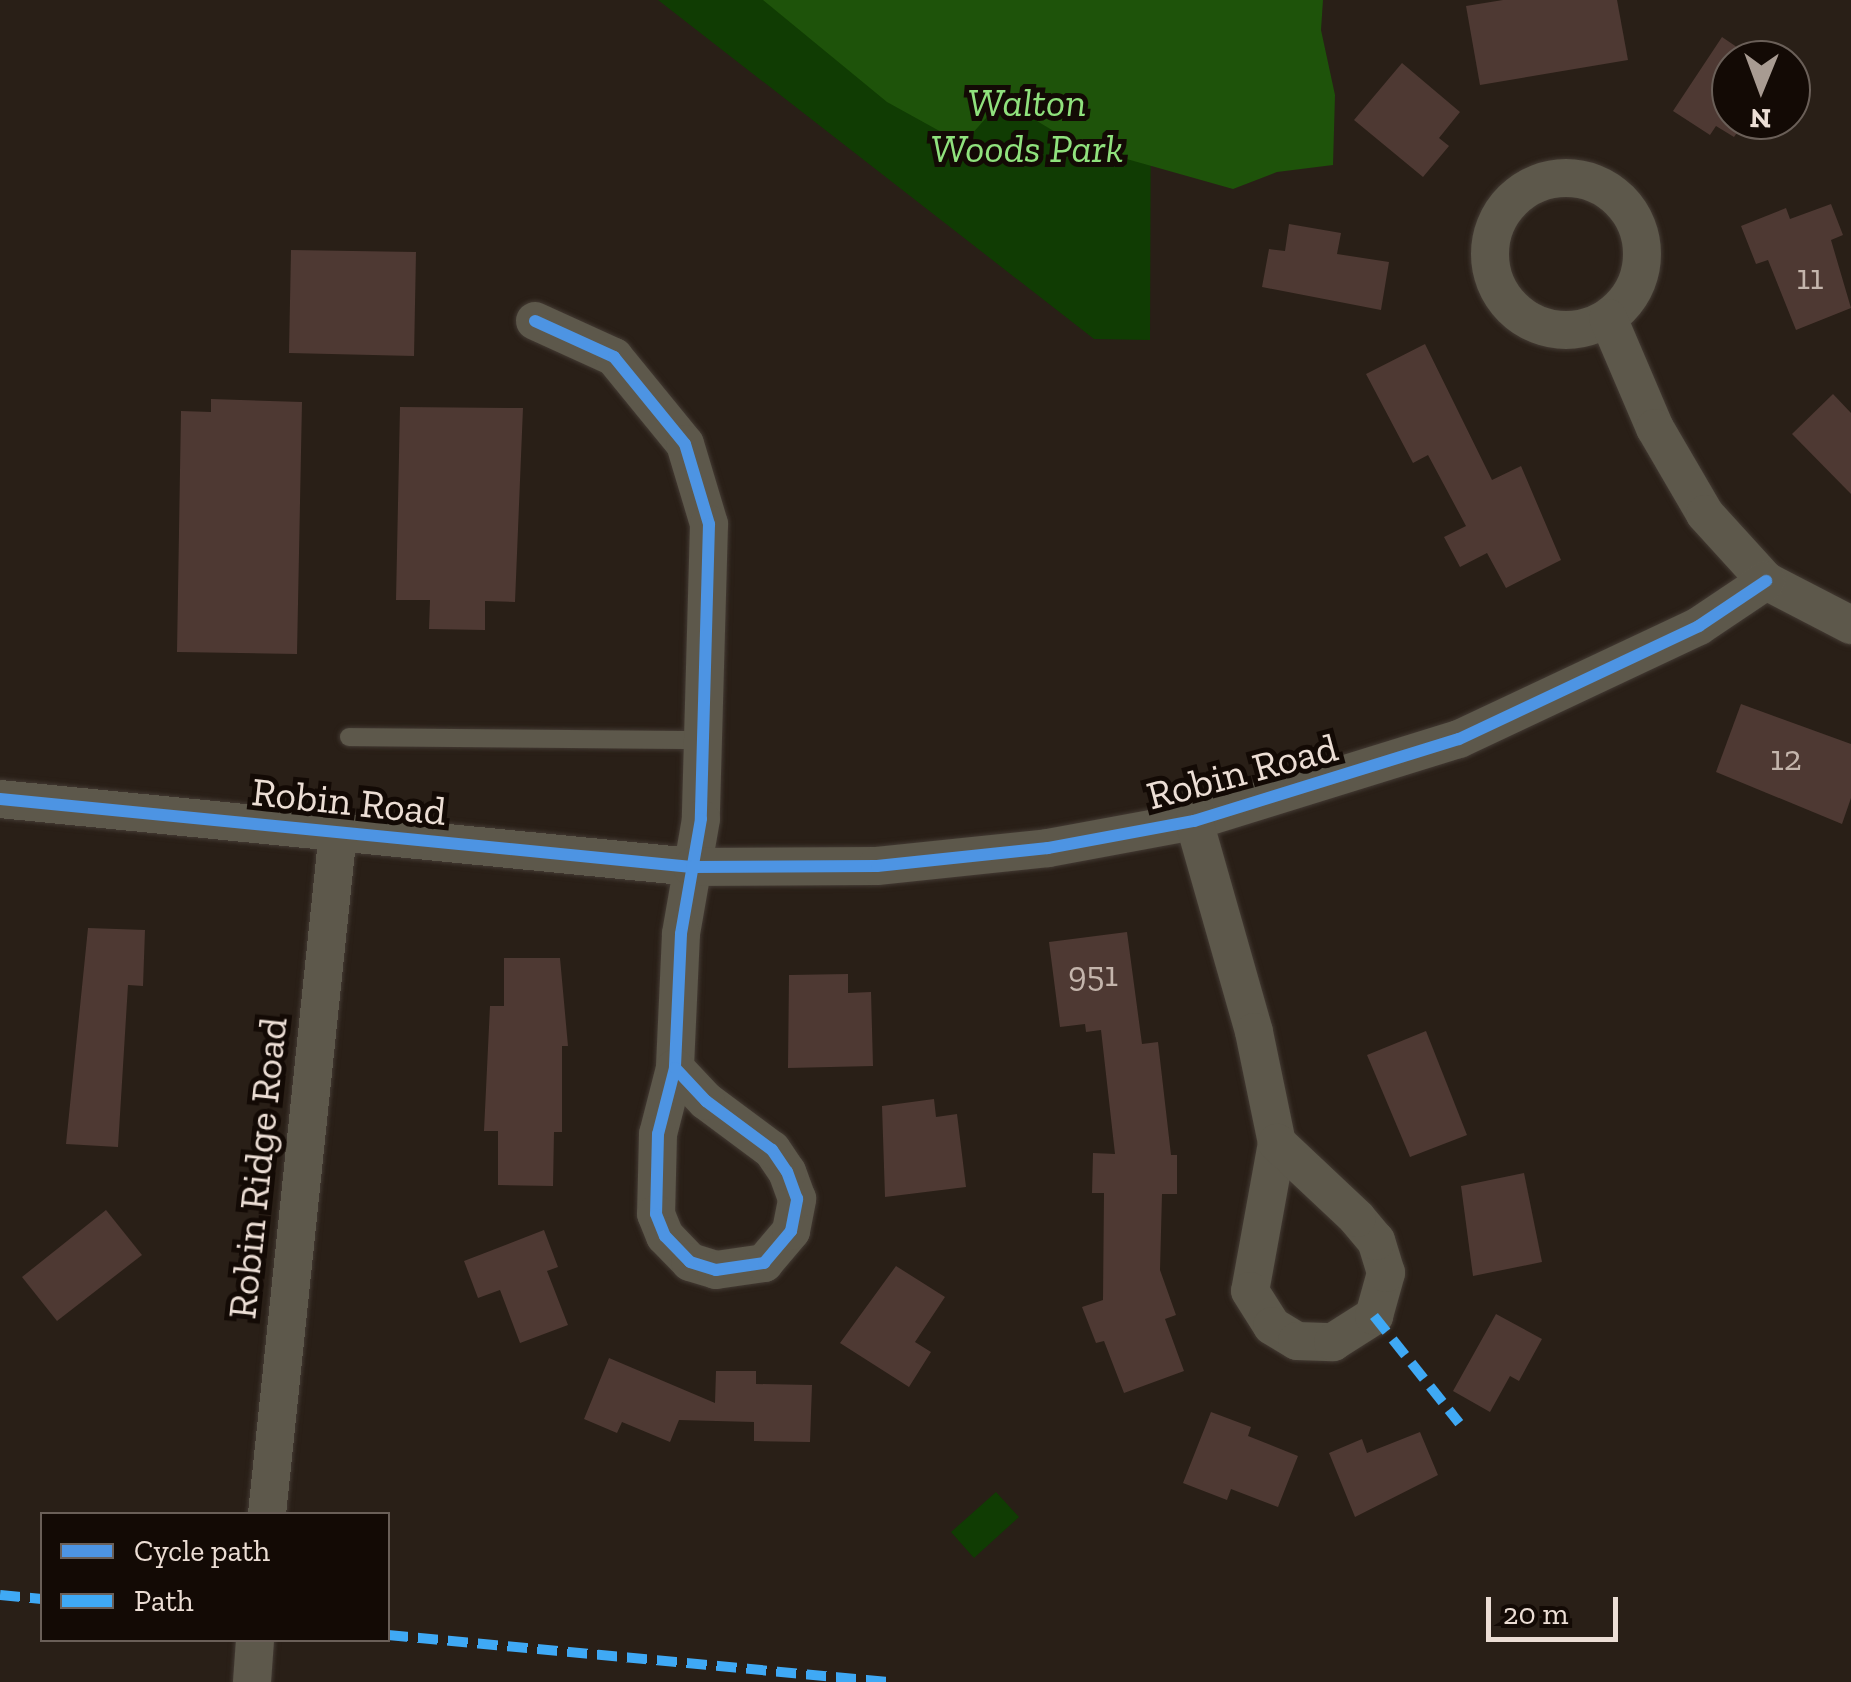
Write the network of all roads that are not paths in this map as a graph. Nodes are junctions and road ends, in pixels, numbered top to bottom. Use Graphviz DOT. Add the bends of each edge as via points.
graph roads {
  1 [pos="1608,318"];
  2 [pos="535,321"];
  3 [pos="1766,581"];
  4 [pos="1851,625"];
  5 [pos="349,737"];
  6 [pos="703,740"];
  7 [pos="0,799"];
  8 [pos="1194,821"];
  9 [pos="338,832"];
  10 [pos="692,867"];
  11 [pos="675,1068"];
  12 [pos="1276,1142"];
  13 [pos="266,1512"];
  14 [pos="254,1642"];
  15 [pos="252,1682"];
  1 -- 1 [label="street" via="1637,283 1641,238 1633,217 1598,185 1572,178 1522,192 1492,234 1490,260 1504,296 1532,322 1557,330"];
  1 -- 3 [label="street" via="1655,428 1705,514"];
  2 -- 6 [label="street" via="614,357 685,444 708,524"];
  3 -- 4 [label="street"];
  3 -- 8 [label="street, Robin Road" via="1698,626 1559,698 1374,769"];
  5 -- 6 [label="lane"];
  6 -- 10 [label="street"];
  7 -- 9 [label="street, Robin Road"];
  8 -- 10 [label="street, Robin Road" via="1048,848 877,866"];
  8 -- 12 [label="street, Robin Road" via="1254,1032"];
  9 -- 10 [label="street, Robin Road"];
  9 -- 13 [label="street, Robin Ridge Road"];
  10 -- 11 [label="street" via="681,934"];
  11 -- 11 [label="street" via="658,1134 656,1214 665,1236 690,1262 716,1270 764,1263 791,1230 797,1199 788,1172 772,1150 706,1101"];
  12 -- 12 [label="street, Robin Road" via="1250,1291 1272,1326 1297,1341 1333,1342 1374,1316 1386,1273 1376,1241 1358,1218"];
  14 -- 15 [label="street"];
}
